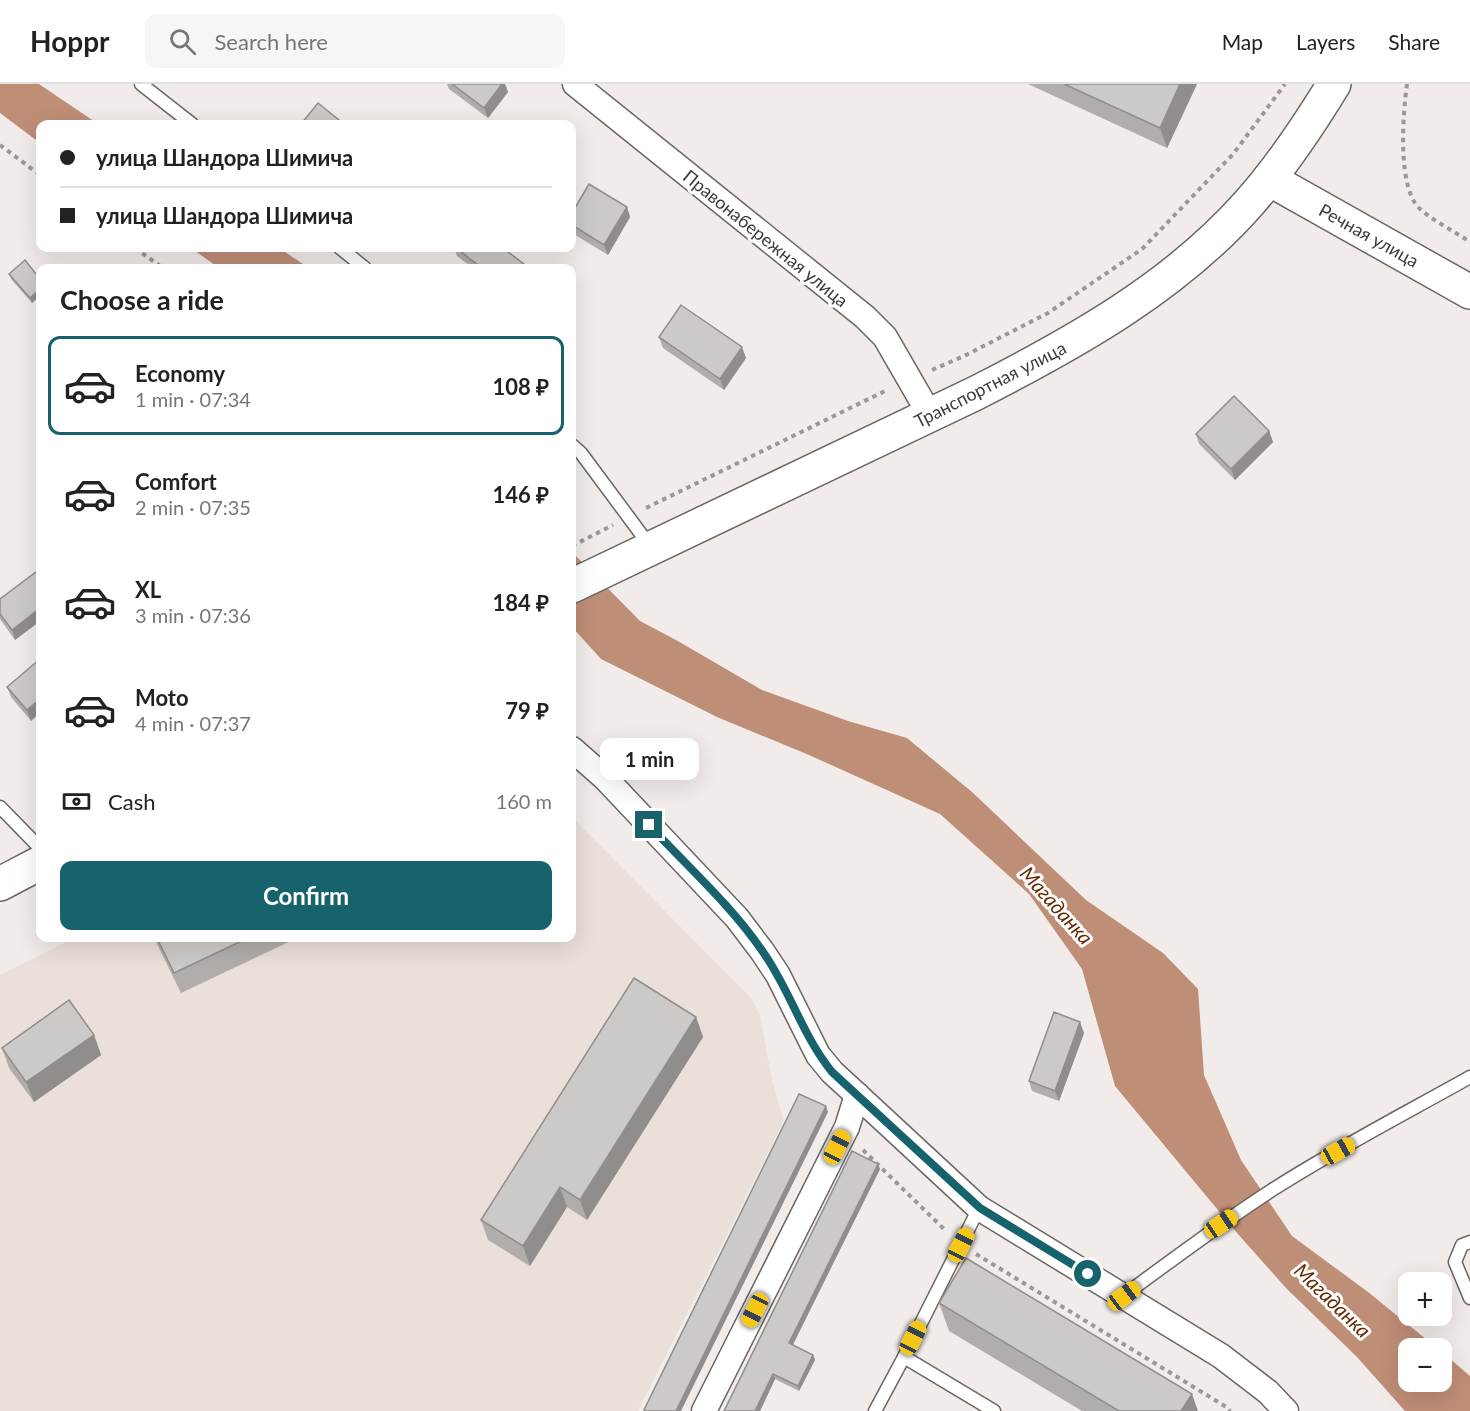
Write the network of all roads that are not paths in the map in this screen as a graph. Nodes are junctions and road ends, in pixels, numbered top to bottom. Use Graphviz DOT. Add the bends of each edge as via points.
graph roads {
  1 [pos="141,84"];
  2 [pos="575,84"];
  3 [pos="1334,84"];
  4 [pos="187,120"];
  5 [pos="1269,179"];
  6 [pos="345,252"];
  7 [pos="360,264"];
  8 [pos="1470,292"];
  9 [pos="930,415"];
  10 [pos="576,449"];
  11 [pos="637,554"];
  12 [pos="576,584"];
  13 [pos="576,753"];
  14 [pos="0,807"];
  15 [pos="36,844"];
  16 [pos="36,865"];
  17 [pos="0,884"];
  18 [pos="1470,1077"];
  19 [pos="857,1095"];
  20 [pos="980,1208"];
  21 [pos="1470,1242"];
  22 [pos="1124,1296"];
  23 [pos="1470,1298"];
  24 [pos="904,1357"];
  25 [pos="704,1411"];
  26 [pos="874,1411"];
  27 [pos="994,1411"];
  28 [pos="1286,1411"];
  1 -- 4 [label="lane"];
  2 -- 9 [label="street, Правонабережная улица" via="865,317 885,337"];
  3 -- 5 [label="main road, Транспортная улица"];
  5 -- 8 [label="main road, Речная улица"];
  5 -- 9 [label="main road, Транспортная улица" via="1215,237 1107,321"];
  6 -- 7 [label="lane"];
  9 -- 11 [label="main road, Транспортная улица"];
  10 -- 11 [label="lane" via="627,518"];
  11 -- 12 [label="main road, Транспортная улица"];
  13 -- 19 [label="street" via="605,778 737,918 778,975 818,1055"];
  14 -- 15 [label="lane"];
  16 -- 17 [label="main road"];
  18 -- 22 [label="lane" via="1273,1190"];
  19 -- 20 [label="street"];
  19 -- 25 [label="street" via="847,1127"];
  20 -- 22 [label="street"];
  20 -- 24 [label="lane"];
  21 -- 23 [label="lane" via="1462,1245 1455,1262"];
  22 -- 28 [label="street" via="1221,1356"];
  24 -- 26 [label="lane"];
  24 -- 27 [label="lane"];
}
